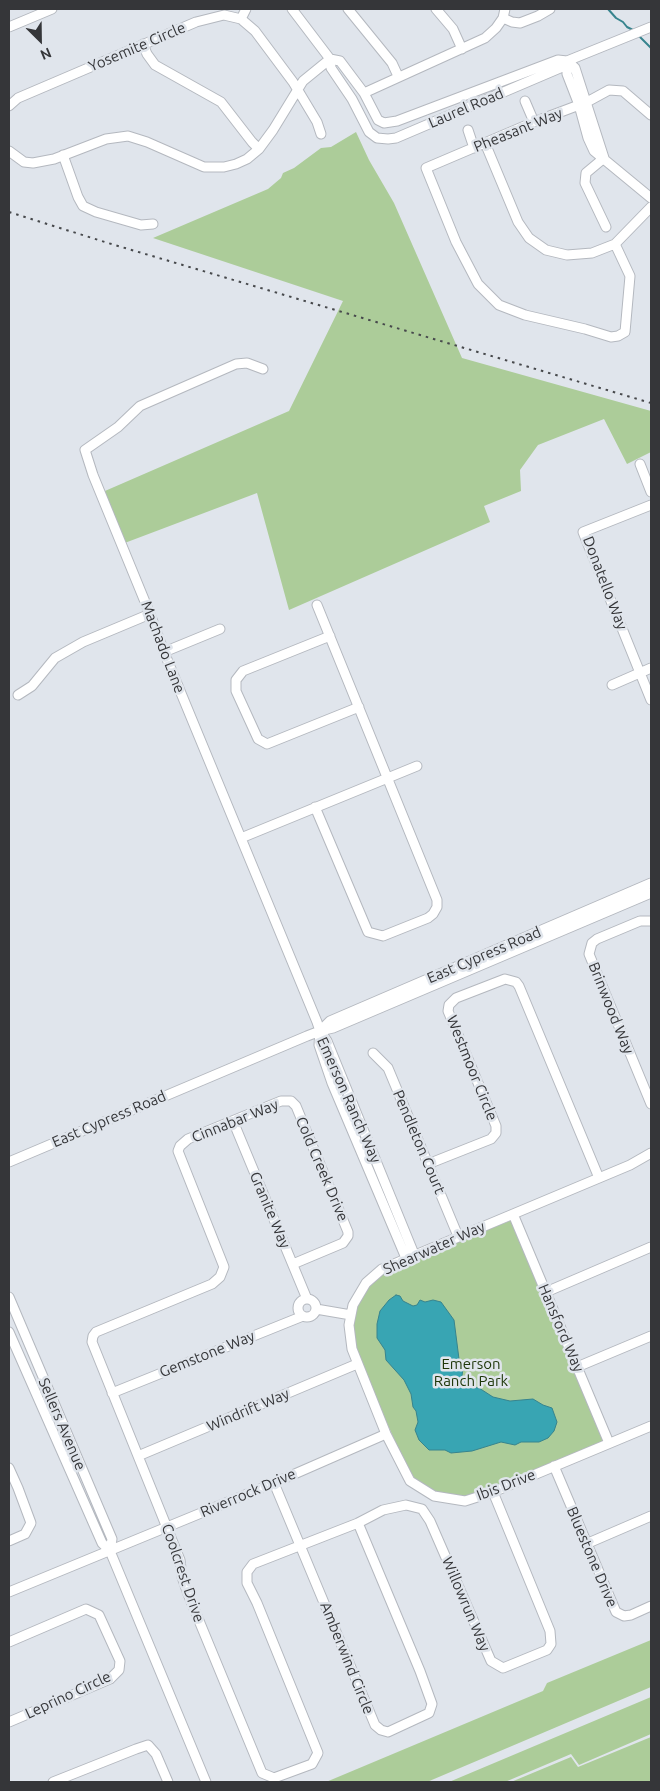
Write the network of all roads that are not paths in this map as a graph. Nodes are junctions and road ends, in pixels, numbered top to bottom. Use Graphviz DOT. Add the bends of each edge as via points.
graph roads {
  1 [pos="52,9"];
  2 [pos="246,9"];
  3 [pos="292,9"];
  4 [pos="348,9"];
  5 [pos="436,9"];
  6 [pos="505,9"];
  7 [pos="550,9"];
  8 [pos="502,18"];
  9 [pos="241,19"];
  10 [pos="9,27"];
  11 [pos="651,27"];
  12 [pos="143,44"];
  13 [pos="462,49"];
  14 [pos="330,59"];
  15 [pos="567,61"];
  16 [pos="398,76"];
  17 [pos="298,90"];
  18 [pos="364,92"];
  19 [pos="525,101"];
  20 [pos="583,104"];
  21 [pos="9,106"];
  22 [pos="651,115"];
  23 [pos="534,122"];
  24 [pos="468,130"];
  25 [pos="321,134"];
  26 [pos="485,143"];
  27 [pos="474,148"];
  28 [pos="259,149"];
  29 [pos="9,151"];
  30 [pos="62,155"];
  31 [pos="604,158"];
  32 [pos="651,198"];
  33 [pos="651,207"];
  34 [pos="153,224"];
  35 [pos="606,227"];
  36 [pos="615,244"];
  37 [pos="263,369"];
  38 [pos="640,464"];
  39 [pos="651,492"];
  40 [pos="651,504"];
  41 [pos="317,605"];
  42 [pos="150,614"];
  43 [pos="220,628"];
  44 [pos="330,636"];
  45 [pos="164,652"];
  46 [pos="651,668"];
  47 [pos="640,673"];
  48 [pos="612,685"];
  49 [pos="18,695"];
  50 [pos="651,700"];
  51 [pos="359,707"];
  52 [pos="417,766"];
  53 [pos="388,778"];
  54 [pos="315,807"];
  55 [pos="241,838"];
  56 [pos="651,883"];
  57 [pos="651,893"];
  58 [pos="651,921"];
  59 [pos="320,1031"];
  60 [pos="373,1054"];
  61 [pos="291,1101"];
  62 [pos="651,1104"];
  63 [pos="233,1121"];
  64 [pos="180,1146"];
  65 [pos="651,1153"];
  66 [pos="9,1162"];
  67 [pos="428,1164"];
  68 [pos="599,1178"];
  69 [pos="513,1214"];
  70 [pos="458,1236"];
  71 [pos="651,1247"];
  72 [pos="410,1256"];
  73 [pos="293,1264"];
  74 [pos="546,1292"];
  75 [pos="9,1297"];
  76 [pos="307,1299"];
  77 [pos="316,1309"];
  78 [pos="351,1315"];
  79 [pos="303,1316"];
  80 [pos="9,1332"];
  81 [pos="651,1336"];
  82 [pos="357,1364"];
  83 [pos="577,1367"];
  84 [pos="112,1393"];
  85 [pos="651,1426"];
  86 [pos="386,1434"];
  87 [pos="609,1443"];
  88 [pos="138,1456"];
  89 [pos="554,1466"];
  90 [pos="9,1468"];
  91 [pos="274,1483"];
  92 [pos="493,1492"];
  93 [pos="651,1516"];
  94 [pos="358,1523"];
  95 [pos="167,1526"];
  96 [pos="9,1540"];
  97 [pos="586,1544"];
  98 [pos="300,1545"];
  99 [pos="110,1551"];
  100 [pos="9,1592"];
  101 [pos="651,1606"];
  102 [pos="9,1642"];
  103 [pos="9,1722"];
  104 [pos="53,1782"];
  105 [pos="168,1782"];
  106 [pos="206,1782"];
  1 -- 10 [label="street"];
  2 -- 9 [label="street"];
  3 -- 14 [label="street"];
  4 -- 16 [label="street" via="392,63"];
  5 -- 13 [label="street" via="453,29"];
  6 -- 8 [label="street"];
  7 -- 8 [label="street" via="520,23"];
  8 -- 13 [label="street" via="485,38"];
  9 -- 12 [label="street, Yosemite Circle" via="224,15 206,18"];
  9 -- 17 [label="street" via="254,31"];
  11 -- 15 [label="street, Laurel Road"];
  12 -- 21 [label="street, Yosemite Circle" via="18,98"];
  12 -- 28 [label="street" via="155,65 221,102"];
  13 -- 16 [label="street"];
  14 -- 15 [label="street, Laurel Road" via="331,68 366,126 377,138 396,138 560,68"];
  14 -- 17 [label="street" via="303,81"];
  14 -- 18 [label="street" via="340,60"];
  15 -- 18 [label="street, Laurel Road" via="558,60 390,123 378,120"];
  15 -- 20 [label="street" via="575,68"];
  16 -- 18 [label="street"];
  17 -- 25 [label="street"];
  17 -- 28 [label="street"];
  19 -- 23 [label="street"];
  20 -- 22 [label="street, Pheasant Way" via="609,90 623,91"];
  20 -- 23 [label="street, Pheasant Way"];
  20 -- 31 [label="street"];
  23 -- 26 [label="street, Pheasant Way"];
  24 -- 27 [label="street"];
  26 -- 27 [label="street, Pheasant Way"];
  26 -- 36 [label="street" via="518,222 529,238 546,250 567,255 592,253"];
  27 -- 36 [label="street, Pheasant Way" via="426,168 456,242 478,284 499,305 525,316 618,336 625,332 630,276"];
  28 -- 30 [label="street" via="236,164 204,167 128,136 106,139"];
  29 -- 30 [label="street" via="24,162 33,163"];
  30 -- 34 [label="street" via="83,206 141,225"];
  31 -- 32 [label="street"];
  31 -- 35 [label="street" via="586,173 585,183"];
  33 -- 36 [label="street"];
  37 -- 42 [label="street, Machado Lane" via="247,363 236,364 140,406 86,450 93,475"];
  38 -- 39 [label="street"];
  40 -- 47 [label="street, Donatello Way" via="583,532"];
  41 -- 44 [label="street"];
  42 -- 45 [label="street, Machado Lane"];
  42 -- 49 [label="street" via="83,642 55,658 32,686"];
  43 -- 45 [label="street"];
  44 -- 51 [label="street"];
  44 -- 51 [label="street" via="243,671 236,680 236,691 258,739 267,744"];
  45 -- 55 [label="street, Machado Lane"];
  46 -- 47 [label="street"];
  47 -- 48 [label="street"];
  47 -- 50 [label="street"];
  51 -- 53 [label="street"];
  52 -- 53 [label="street"];
  53 -- 54 [label="street"];
  53 -- 54 [label="street" via="437,907 428,918 383,936 368,932"];
  54 -- 55 [label="street"];
  55 -- 59 [label="street, Machado Lane"];
  56 -- 59 [label="street, East Cypress Road" via="330,1021"];
  57 -- 59 [label="street, East Cypress Road"];
  58 -- 62 [label="street, Brinwood Way" via="640,921 597,939 592,943 589,954"];
  59 -- 66 [label="street, East Cypress Road"];
  59 -- 72 [label="street, Emerson Ranch Way" via="327,1041"];
  60 -- 67 [label="street, Pendleton Court" via="388,1068"];
  61 -- 63 [label="street, Cinnabar Way" via="281,1101"];
  61 -- 73 [label="street, Cold Creek Drive" via="296,1106 348,1232 343,1243"];
  63 -- 64 [label="street, Cinnabar Way" via="188,1139"];
  63 -- 73 [label="street, Granite Way"];
  64 -- 84 [label="street, Coolcrest Drive" via="178,1156 224,1267 223,1272 212,1284 96,1332 92,1342"];
  65 -- 68 [label="street, Shearwater Way"];
  67 -- 68 [label="street, Westmoor Circle" via="491,1139 496,1133 496,1126 448,1011 456,998 505,979 519,986"];
  67 -- 70 [label="street, Pendleton Court"];
  68 -- 69 [label="street, Shearwater Way"];
  69 -- 70 [label="street, Shearwater Way"];
  69 -- 74 [label="street, Hansford Way"];
  70 -- 72 [label="street, Shearwater Way"];
  71 -- 74 [label="street"];
  72 -- 78 [label="street, Shearwater Way" via="382,1269 366,1284 353,1305"];
  73 -- 76 [label="street, Granite Way"];
  74 -- 83 [label="street, Hansford Way"];
  75 -- 99 [label="street, Sellers Avenue" via="112,1539"];
  76 -- 77 [label="street" via="315,1303"];
  76 -- 79 [label="street" via="299,1306"];
  77 -- 78 [label="street"];
  77 -- 79 [label="street" via="311,1316"];
  78 -- 82 [label="street, Shearwater Way" via="349,1325"];
  79 -- 84 [label="street, Gemstone Way"];
  80 -- 99 [label="street, Sellers Avenue" via="102,1543"];
  81 -- 83 [label="street"];
  82 -- 86 [label="street, Shearwater Way"];
  82 -- 88 [label="street, Windrift Way"];
  83 -- 87 [label="street, Hansford Way"];
  84 -- 88 [label="street, Coolcrest Drive"];
  85 -- 87 [label="street, Ibis Drive"];
  86 -- 91 [label="street, Riverrock Drive"];
  86 -- 92 [label="street, Ibis Drive" via="410,1481 434,1496 465,1501"];
  87 -- 89 [label="street, Ibis Drive"];
  88 -- 95 [label="street, Coolcrest Drive"];
  89 -- 92 [label="street, Ibis Drive"];
  89 -- 97 [label="street, Bluestone Drive"];
  90 -- 96 [label="street" via="31,1522 25,1534"];
  91 -- 95 [label="street, Riverrock Drive"];
  91 -- 98 [label="street, Amberwind Circle"];
  92 -- 94 [label="street, Willowrun Way" via="550,1631 551,1644 547,1650 503,1668 490,1661 436,1534 422,1509 406,1505 383,1510"];
  93 -- 97 [label="street"];
  94 -- 98 [label="street, Willowrun Way"];
  94 -- 98 [label="street, Amberwind Circle" via="432,1704 429,1713 388,1732 374,1725"];
  95 -- 98 [label="street, Coolcrest Drive" via="188,1594 258,1764 262,1773 274,1778 312,1764 318,1753 247,1583 247,1572 253,1564"];
  95 -- 99 [label="street, Riverrock Drive"];
  97 -- 101 [label="street, Bluestone Drive" via="616,1612 631,1615"];
  99 -- 100 [label="street, Riverrock Drive"];
  99 -- 106 [label="street, Sellers Avenue"];
  102 -- 103 [label="street, Leprino Circle" via="86,1609 99,1615 120,1661 119,1670 110,1679"];
  104 -- 105 [label="street" via="148,1746 156,1754"];
}
